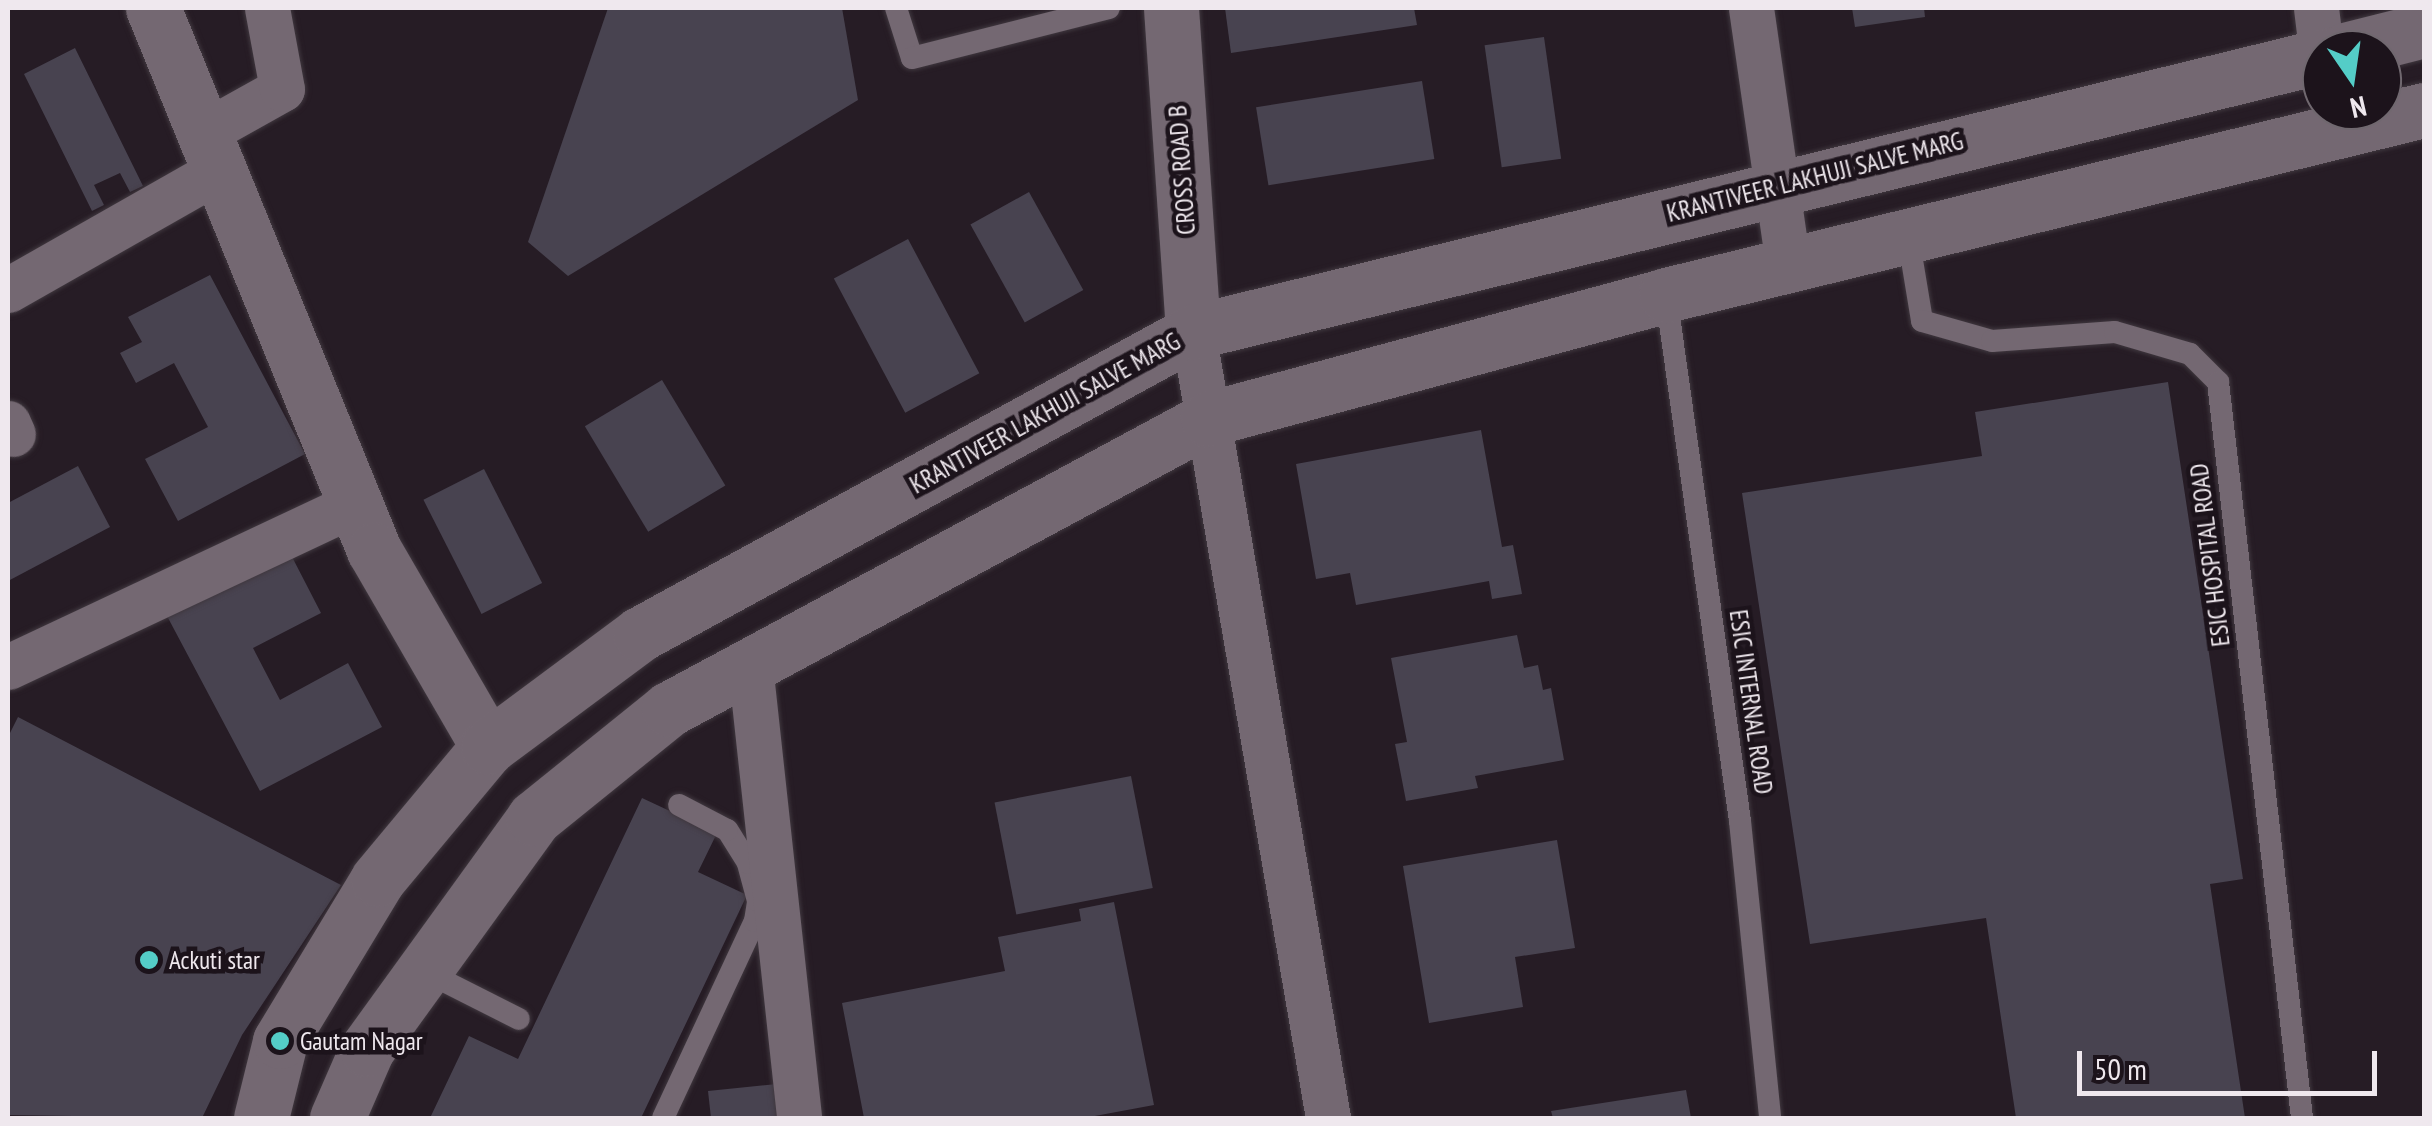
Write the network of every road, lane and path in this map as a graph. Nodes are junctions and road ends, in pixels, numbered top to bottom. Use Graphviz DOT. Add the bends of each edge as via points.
graph roads {
  1 [pos="153,8"];
  2 [pos="267,8"];
  3 [pos="896,8"];
  4 [pos="1109,8"];
  5 [pos="1171,8"];
  6 [pos="1751,8"];
  7 [pos="2302,61"];
  8 [pos="2302,129"];
  9 [pos="213,150"];
  10 [pos="1777,185"];
  11 [pos="1908,236"];
  12 [pos="1788,265"];
  13 [pos="8,290"];
  14 [pos="1666,295"];
  15 [pos="1194,332"];
  16 [pos="1208,420"];
  17 [pos="356,504"];
  18 [pos="750,665"];
  19 [pos="8,667"];
  20 [pos="488,747"];
  21 [pos="680,805"];
  22 [pos="423,971"];
  23 [pos="520,1019"];
  24 [pos="262,1118"];
  25 [pos="337,1118"];
  26 [pos="663,1118"];
  27 [pos="799,1118"];
  28 [pos="1328,1118"];
  29 [pos="1770,1118"];
  30 [pos="2302,1118"];
  1 -- 9 [label="main road"];
  2 -- 9 [label="street" via="282,89"];
  3 -- 4 [label="lane" via="912,58"];
  5 -- 15 [label="main road, CROSS ROAD B"];
  6 -- 10 [label="street"];
  7 -- 10 [label="main road, KRANTIVEER LAKHUJI SALVE MARG"];
  8 -- 11 [label="main road"];
  9 -- 13 [label="street"];
  9 -- 17 [label="main road"];
  10 -- 12 [label="street"];
  10 -- 15 [label="main road, KRANTIVEER LAKHUJI SALVE MARG"];
  11 -- 12 [label="main road"];
  11 -- 30 [label="lane, ESIC HOSPITAL ROAD" via="1922,321 1992,341 2115,332 2190,354 2218,382"];
  12 -- 14 [label="main road"];
  14 -- 16 [label="main road"];
  14 -- 29 [label="lane, ESIC INTERNAL ROAD" via="1740,821"];
  15 -- 16 [label="street"];
  15 -- 20 [label="main road, KRANTIVEER LAKHUJI SALVE MARG" via="640,634"];
  16 -- 18 [label="main road"];
  16 -- 28 [label="street"];
  17 -- 19 [label="street"];
  17 -- 20 [label="main road" via="374,550"];
  18 -- 22 [label="main road" via="670,709 534,818"];
  18 -- 27 [label="street"];
  20 -- 24 [label="main road, KRANTIVEER LAKHUJI SALVE MARG" via="378,879 280,1041"];
  21 -- 26 [label="lane" via="726,830 748,863 758,901 755,922"];
  22 -- 23 [label="lane"];
  22 -- 25 [label="main road" via="367,1049"];
}
